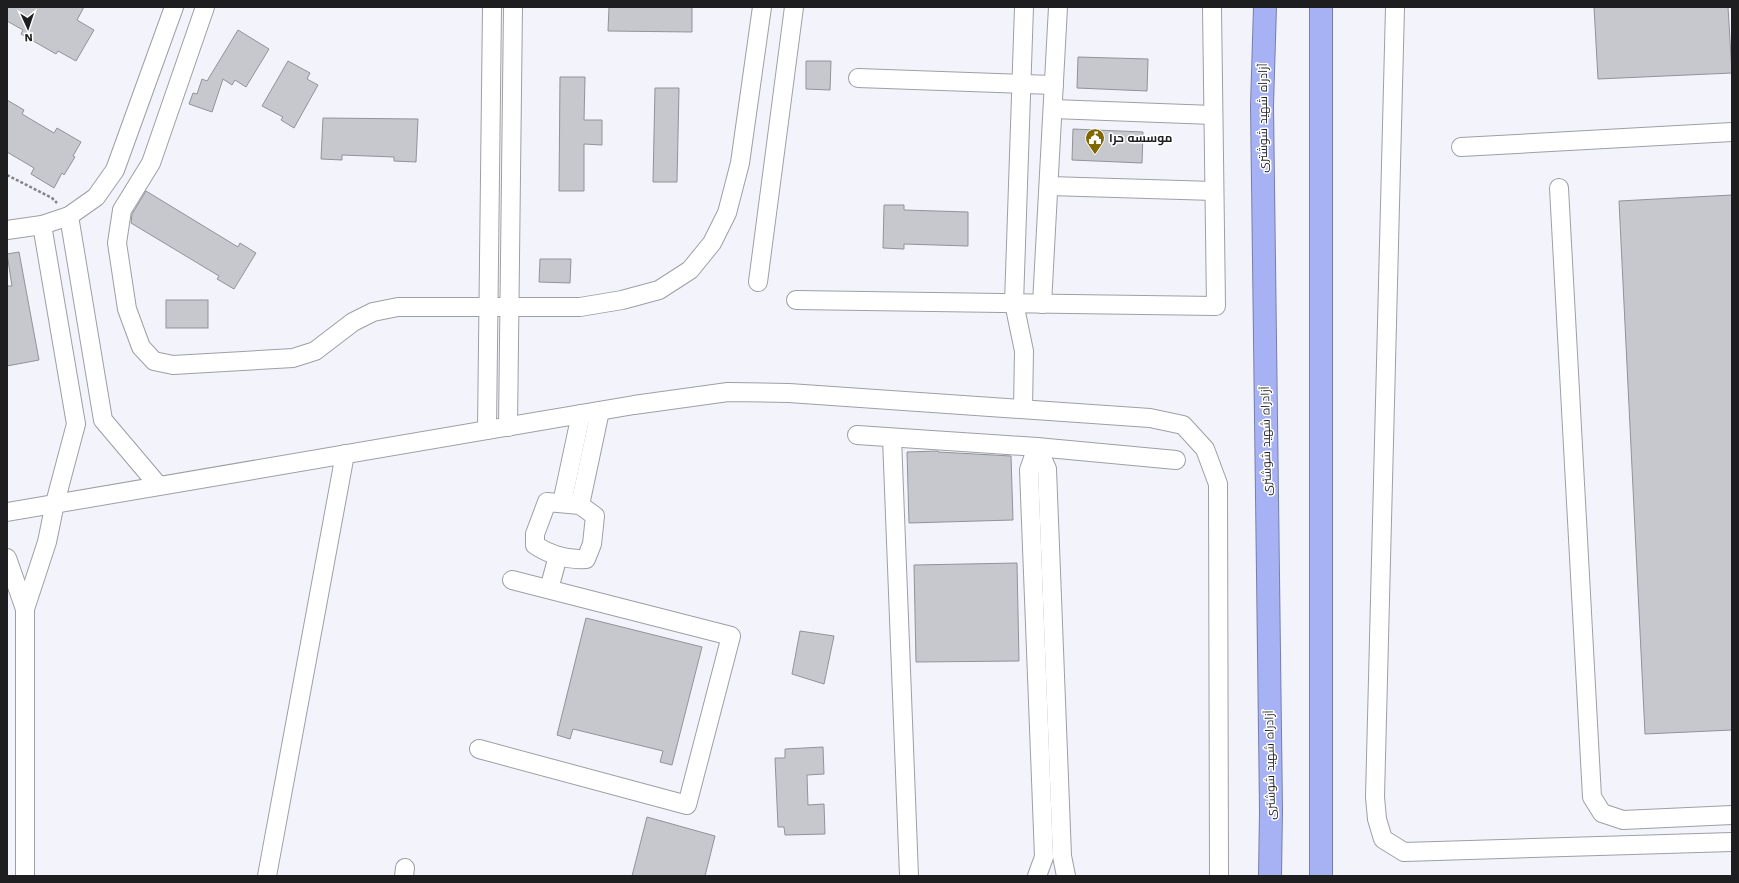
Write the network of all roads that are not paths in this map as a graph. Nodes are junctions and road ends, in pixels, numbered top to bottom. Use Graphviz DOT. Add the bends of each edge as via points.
graph roads {
  1 [pos="174,7"];
  2 [pos="205,7"];
  3 [pos="492,7"];
  4 [pos="513,7"];
  5 [pos="762,7"];
  6 [pos="794,7"];
  7 [pos="1024,7"];
  8 [pos="1058,7"];
  9 [pos="1212,7"];
  10 [pos="1265,7"];
  11 [pos="1321,7"];
  12 [pos="1395,7"];
  13 [pos="858,78"];
  14 [pos="1021,84"];
  15 [pos="1054,86"];
  16 [pos="1053,110"];
  17 [pos="1213,116"];
  18 [pos="1732,132"];
  19 [pos="1462,147"];
  20 [pos="1049,186"];
  21 [pos="1559,188"];
  22 [pos="1214,191"];
  23 [pos="69,216"];
  24 [pos="42,225"];
  25 [pos="7,230"];
  26 [pos="758,282"];
  27 [pos="796,300"];
  28 [pos="1014,303"];
  29 [pos="1042,304"];
  30 [pos="488,307"];
  31 [pos="510,307"];
  32 [pos="1023,409"];
  33 [pos="600,411"];
  34 [pos="580,414"];
  35 [pos="508,426"];
  36 [pos="486,430"];
  37 [pos="857,435"];
  38 [pos="892,438"];
  39 [pos="1037,447"];
  40 [pos="345,454"];
  41 [pos="1176,460"];
  42 [pos="158,485"];
  43 [pos="55,503"];
  44 [pos="562,503"];
  45 [pos="580,505"];
  46 [pos="7,512"];
  47 [pos="558,556"];
  48 [pos="7,558"];
  49 [pos="512,580"];
  50 [pos="550,589"];
  51 [pos="25,609"];
  52 [pos="479,749"];
  53 [pos="1732,815"];
  54 [pos="1732,842"];
  55 [pos="1217,875"];
  56 [pos="25,876"];
  57 [pos="267,876"];
  58 [pos="909,876"];
  59 [pos="1037,876"];
  60 [pos="1066,876"];
  61 [pos="1270,876"];
  62 [pos="1321,876"];
  1 -- 23 [label="street" via="116,170 96,197"];
  2 -- 30 [label="street" via="151,163 122,210 117,243 127,309 141,347 154,361 174,365 293,358 315,351 353,322 373,312 398,307"];
  3 -- 30 [label="street"];
  4 -- 31 [label="street"];
  5 -- 31 [label="street" via="740,163 727,213 712,243 690,270 658,290 622,300 580,307"];
  6 -- 26 [label="street"];
  7 -- 14 [label="street"];
  8 -- 15 [label="street"];
  9 -- 17 [label="street"];
  10 -- 61 [label="highway, آزادراه شهید شوشتری" via="1262,105"];
  11 -- 62 [label="highway"];
  12 -- 54 [label="street" via="1375,797 1377,819 1383,839 1404,852"];
  13 -- 14 [label="street"];
  14 -- 15 [label="street"];
  14 -- 28 [label="street"];
  15 -- 16 [label="street"];
  16 -- 17 [label="street"];
  16 -- 20 [label="street"];
  17 -- 22 [label="street"];
  18 -- 19 [label="street"];
  20 -- 22 [label="street"];
  20 -- 29 [label="street"];
  21 -- 53 [label="street" via="1592,797 1602,813 1622,820"];
  22 -- 29 [label="street" via="1216,306"];
  23 -- 24 [label="street"];
  23 -- 42 [label="street" via="103,420"];
  24 -- 25 [label="street"];
  24 -- 43 [label="street" via="76,424"];
  27 -- 28 [label="street"];
  28 -- 29 [label="street"];
  28 -- 32 [label="street" via="1024,351"];
  30 -- 31 [label="street"];
  30 -- 36 [label="street"];
  31 -- 35 [label="street"];
  32 -- 33 [label="street" via="789,393 728,392"];
  32 -- 55 [label="street" via="1150,418 1183,425 1205,449 1218,484"];
  33 -- 34 [label="street"];
  33 -- 45 [label="street"];
  34 -- 35 [label="street"];
  34 -- 44 [label="street"];
  35 -- 36 [label="street"];
  36 -- 40 [label="street"];
  37 -- 38 [label="street"];
  38 -- 39 [label="street"];
  38 -- 58 [label="street"];
  39 -- 41 [label="street"];
  39 -- 59 [label="street" via="1029,470 1044,857"];
  39 -- 60 [label="street" via="1047,469 1062,856"];
  40 -- 42 [label="street"];
  40 -- 57 [label="street"];
  42 -- 43 [label="street"];
  43 -- 46 [label="street"];
  43 -- 51 [label="street" via="47,542"];
  44 -- 45 [label="street"];
  44 -- 47 [label="street" via="546,502 535,534 535,545 547,553"];
  45 -- 47 [label="street" via="595,516 592,544 586,559 573,560"];
  47 -- 50 [label="street"];
  48 -- 51 [label="street"];
  49 -- 50 [label="street"];
  50 -- 52 [label="street" via="731,636 687,805"];
  51 -- 56 [label="street"];
}
